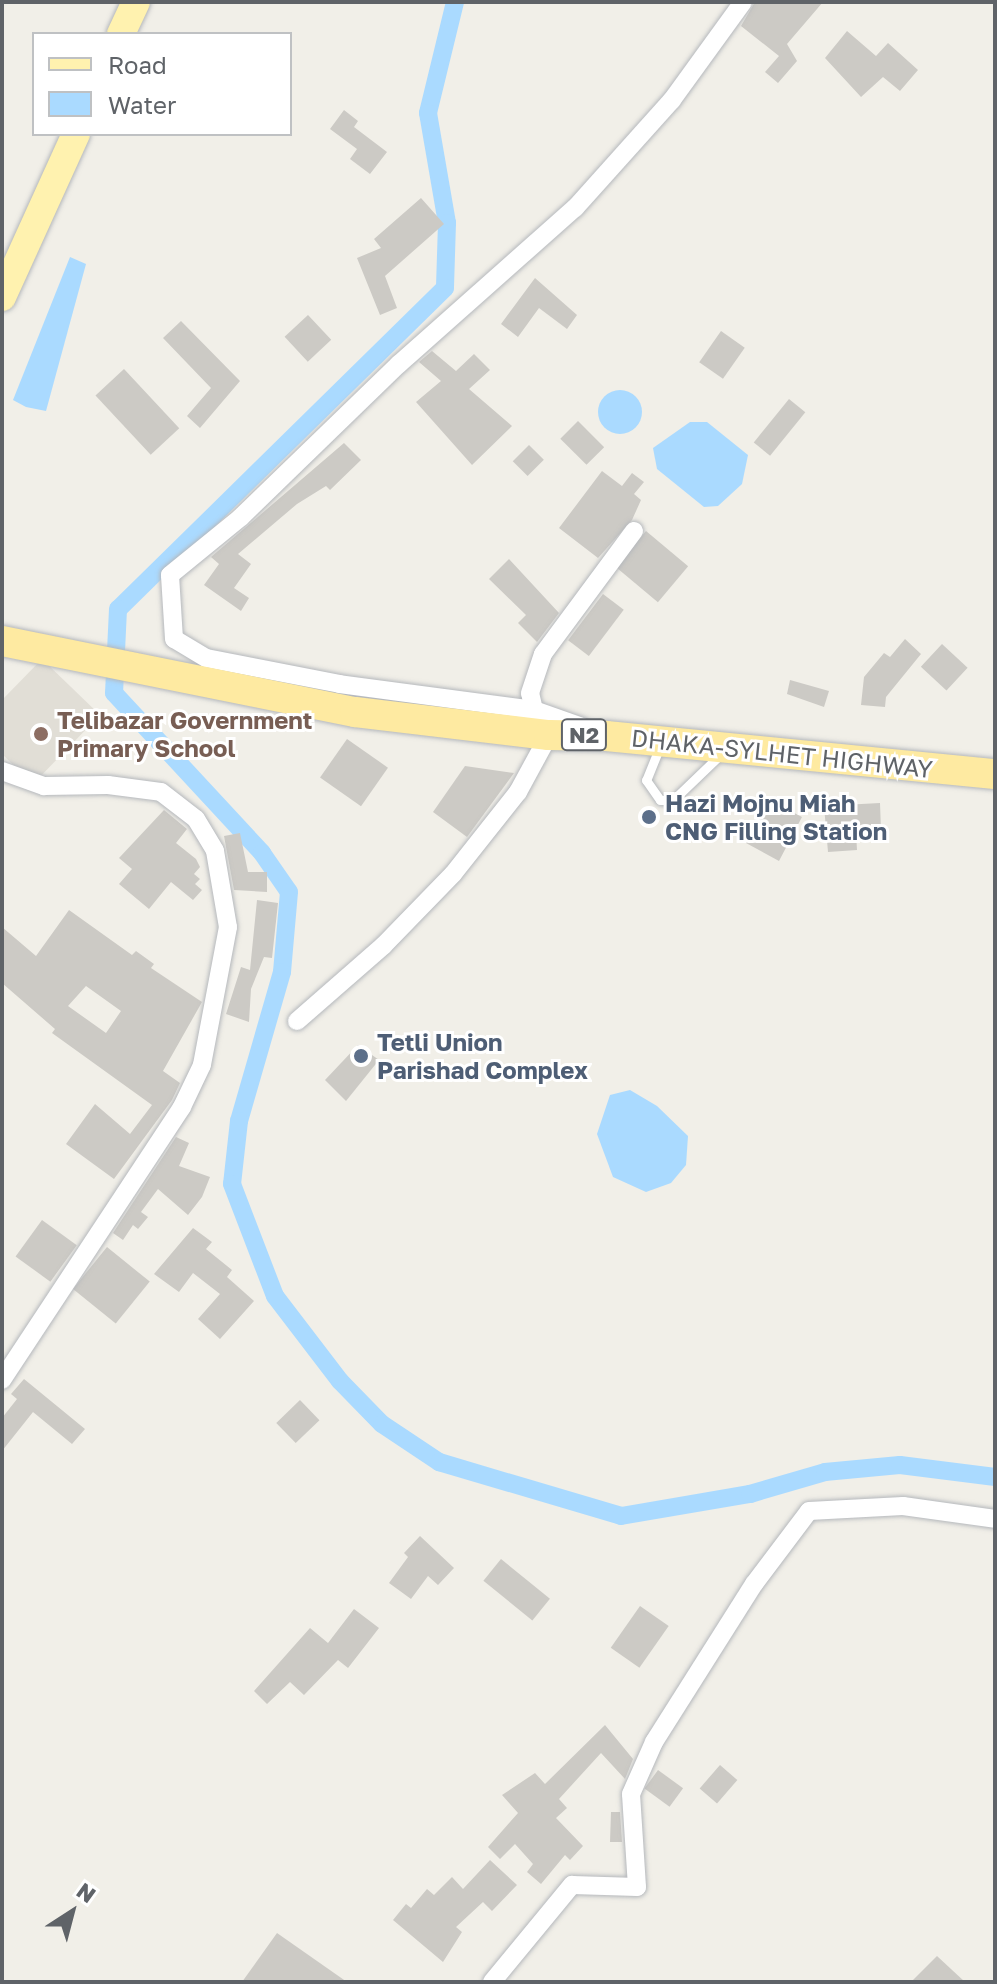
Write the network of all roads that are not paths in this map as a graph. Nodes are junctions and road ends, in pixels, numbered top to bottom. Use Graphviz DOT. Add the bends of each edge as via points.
graph roads {
  1 [pos="136,2"];
  2 [pos="743,2"];
  3 [pos="122,32"];
  4 [pos="75,136"];
  5 [pos="2,297"];
  6 [pos="634,531"];
  7 [pos="2,641"];
  8 [pos="541,722"];
  9 [pos="661,743"];
  10 [pos="726,749"];
  11 [pos="2,771"];
  12 [pos="995,774"];
  13 [pos="297,1021"];
  14 [pos="2,1380"];
  15 [pos="995,1519"];
  16 [pos="492,1982"];
  1 -- 3 [label="main road"];
  2 -- 8 [label="street" via="672,100 575,208 399,364 241,517 170,575 174,639 206,658"];
  4 -- 5 [label="main road"];
  6 -- 8 [label="street" via="543,654 530,693"];
  7 -- 8 [label="highway, DHAKA-SYLHET HIGHWAY / N2" via="355,712"];
  8 -- 9 [label="highway, DHAKA-SYLHET HIGHWAY / N2"];
  8 -- 13 [label="street" via="518,792 453,874 383,946"];
  9 -- 10 [label="highway, DHAKA-SYLHET HIGHWAY / N2"];
  9 -- 10 [label="lane" via="646,780 660,800 673,800 690,787"];
  10 -- 12 [label="highway, DHAKA-SYLHET HIGHWAY / N2"];
  11 -- 14 [label="street" via="44,786 108,785 161,792 196,819 215,851 228,927 202,1065 182,1107"];
  15 -- 16 [label="street" via="903,1506 809,1511 754,1584 654,1742 631,1794 637,1887 572,1885"];
}
